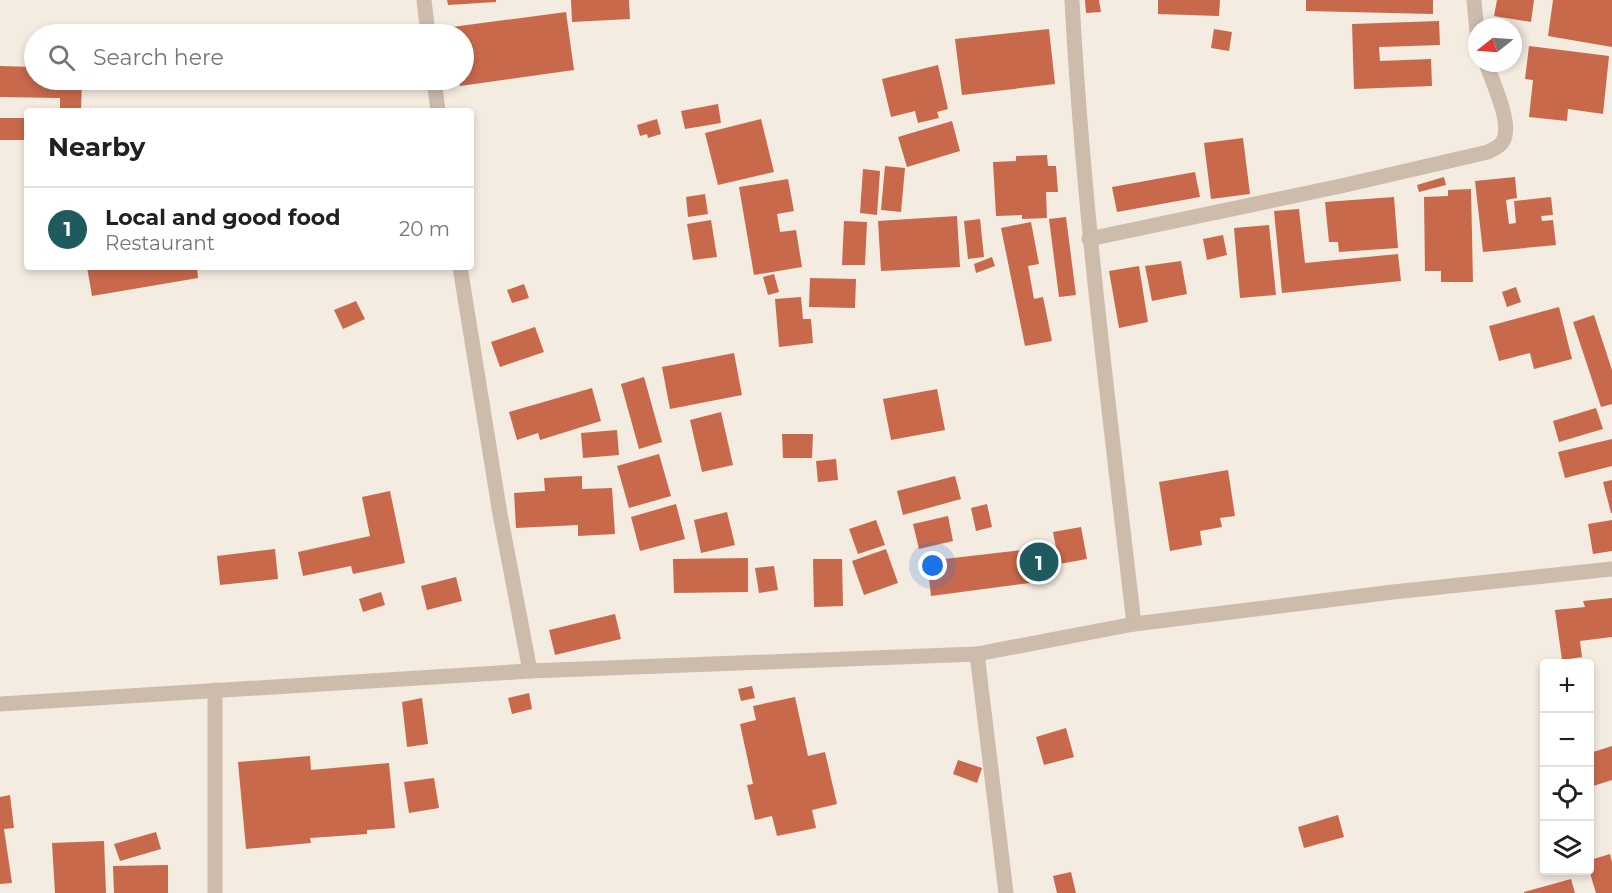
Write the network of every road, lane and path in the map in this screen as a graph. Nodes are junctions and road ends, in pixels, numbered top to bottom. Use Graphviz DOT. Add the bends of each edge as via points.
graph roads {
  1 [pos="424,0"];
  2 [pos="1072,0"];
  3 [pos="1474,0"];
  4 [pos="1476,18"];
  5 [pos="427,24"];
  6 [pos="1489,72"];
  7 [pos="435,90"];
  8 [pos="438,108"];
  9 [pos="1089,239"];
  10 [pos="460,270"];
  11 [pos="1612,569"];
  12 [pos="1134,624"];
  13 [pos="977,654"];
  14 [pos="530,671"];
  15 [pos="215,690"];
  16 [pos="0,704"];
  17 [pos="215,893"];
  18 [pos="1006,893"];
  1 -- 5 [label="street"];
  2 -- 9 [label="street"];
  3 -- 4 [label="street"];
  6 -- 9 [label="street" via="1506,134 1502,144 1488,152"];
  7 -- 8 [label="street"];
  9 -- 12 [label="street"];
  10 -- 14 [label="street"];
  11 -- 12 [label="street"];
  12 -- 13 [label="street"];
  13 -- 14 [label="street"];
  13 -- 18 [label="street"];
  14 -- 15 [label="street"];
  15 -- 16 [label="street"];
  15 -- 17 [label="street"];
}
